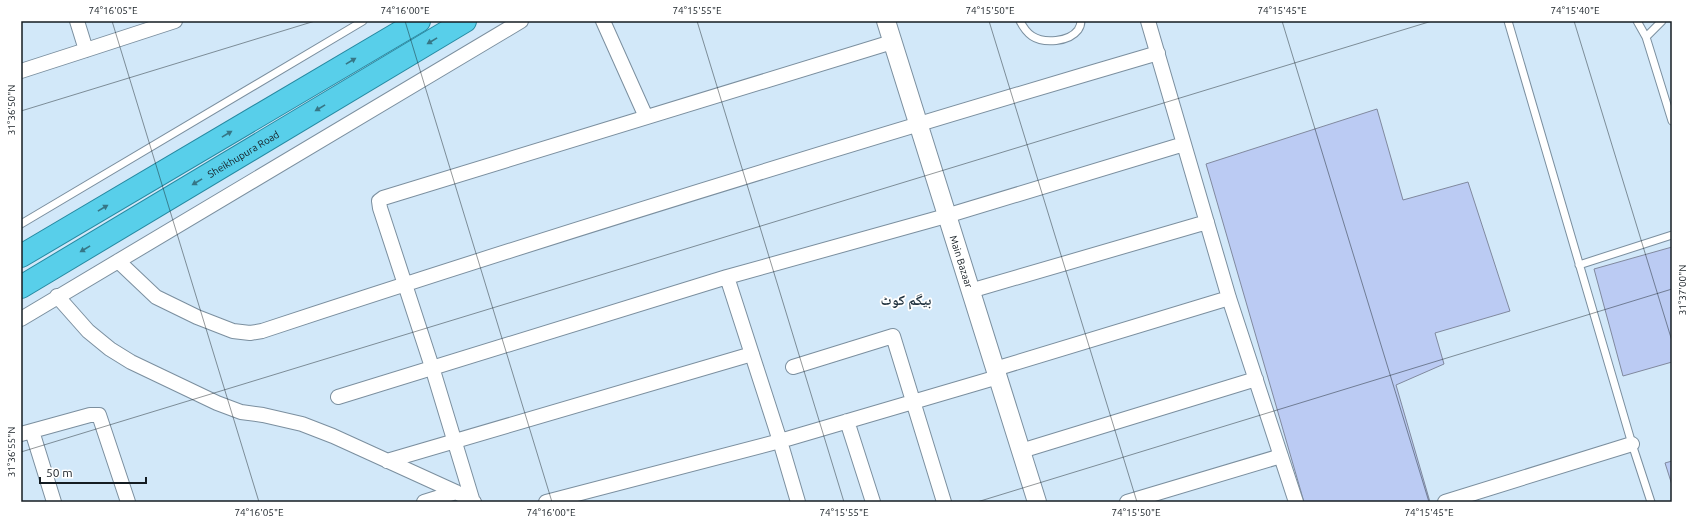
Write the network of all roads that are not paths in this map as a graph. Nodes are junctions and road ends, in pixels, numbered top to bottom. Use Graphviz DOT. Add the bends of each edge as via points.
graph roads {
  1 [pos="77,21"];
  2 [pos="175,21"];
  3 [pos="363,21"];
  4 [pos="419,21"];
  5 [pos="465,21"];
  6 [pos="521,21"];
  7 [pos="603,21"];
  8 [pos="886,21"];
  9 [pos="1020,21"];
  10 [pos="1081,21"];
  11 [pos="1148,21"];
  12 [pos="1508,21"];
  13 [pos="1637,21"];
  14 [pos="1662,21"];
  15 [pos="1646,37"];
  16 [pos="892,42"];
  17 [pos="86,50"];
  18 [pos="1158,53"];
  19 [pos="21,71"];
  20 [pos="646,117"];
  21 [pos="1672,121"];
  22 [pos="917,123"];
  23 [pos="1184,144"];
  24 [pos="946,216"];
  25 [pos="1207,222"];
  26 [pos="21,224"];
  27 [pos="1672,235"];
  28 [pos="21,256"];
  29 [pos="118,261"];
  30 [pos="1579,265"];
  31 [pos="727,278"];
  32 [pos="405,284"];
  33 [pos="21,287"];
  34 [pos="970,291"];
  35 [pos="57,296"];
  36 [pos="1229,298"];
  37 [pos="21,319"];
  38 [pos="752,354"];
  39 [pos="432,367"];
  40 [pos="793,367"];
  41 [pos="996,373"];
  42 [pos="1256,379"];
  43 [pos="338,397"];
  44 [pos="913,402"];
  45 [pos="848,422"];
  46 [pos="26,432"];
  47 [pos="454,441"];
  48 [pos="780,441"];
  49 [pos="1632,444"];
  50 [pos="1021,451"];
  51 [pos="1281,456"];
  52 [pos="387,460"];
  53 [pos="456,492"];
  54 [pos="54,502"];
  55 [pos="128,502"];
  56 [pos="424,502"];
  57 [pos="473,502"];
  58 [pos="546,502"];
  59 [pos="798,502"];
  60 [pos="873,502"];
  61 [pos="944,502"];
  62 [pos="1037,502"];
  63 [pos="1127,502"];
  64 [pos="1296,502"];
  65 [pos="1445,502"];
  66 [pos="1651,502"];
  1 -- 17 [label="street"];
  2 -- 17 [label="street"];
  3 -- 26 [label="lane"];
  28 -- 4 [label="highway, one-way"];
  5 -- 33 [label="highway, Sheikhupura Road, one-way"];
  6 -- 29 [label="street"];
  7 -- 20 [label="street"];
  8 -- 16 [label="street, Main Bazaar"];
  9 -- 10 [label="lane" via="1032,36 1060,40 1073,35 1079,29"];
  11 -- 18 [label="street"];
  12 -- 30 [label="lane"];
  13 -- 15 [label="lane"];
  14 -- 15 [label="lane"];
  15 -- 21 [label="lane"];
  16 -- 20 [label="street"];
  16 -- 22 [label="street, Main Bazaar"];
  17 -- 19 [label="street"];
  18 -- 22 [label="street"];
  18 -- 23 [label="street"];
  20 -- 32 [label="street" via="383,198 379,201 380,208"];
  22 -- 24 [label="street, Main Bazaar"];
  22 -- 32 [label="street"];
  23 -- 24 [label="street"];
  23 -- 25 [label="street"];
  24 -- 31 [label="street"];
  24 -- 34 [label="street, Main Bazaar"];
  25 -- 34 [label="street"];
  25 -- 36 [label="street"];
  27 -- 30 [label="lane"];
  29 -- 32 [label="street" via="156,297 233,331 250,333"];
  29 -- 35 [label="street"];
  30 -- 49 [label="lane"];
  31 -- 38 [label="street"];
  31 -- 39 [label="street"];
  32 -- 39 [label="street"];
  34 -- 41 [label="street, Main Bazaar"];
  35 -- 37 [label="street"];
  35 -- 52 [label="street" via="88,331 131,362 217,403 241,412 302,424"];
  36 -- 41 [label="street"];
  36 -- 42 [label="street"];
  38 -- 47 [label="street"];
  38 -- 48 [label="street"];
  39 -- 43 [label="street"];
  39 -- 47 [label="street"];
  40 -- 44 [label="street" via="893,336"];
  41 -- 44 [label="street"];
  41 -- 50 [label="street, Main Bazaar"];
  42 -- 50 [label="street"];
  42 -- 51 [label="street"];
  44 -- 45 [label="street"];
  44 -- 61 [label="street"];
  45 -- 48 [label="street"];
  45 -- 60 [label="street"];
  46 -- 54 [label="street"];
  46 -- 55 [label="street" via="90,415 99,415"];
  47 -- 52 [label="street"];
  47 -- 57 [label="street"];
  48 -- 58 [label="street"];
  48 -- 59 [label="street"];
  49 -- 65 [label="street"];
  49 -- 66 [label="lane"];
  50 -- 62 [label="street, Main Bazaar"];
  51 -- 63 [label="street"];
  51 -- 64 [label="street"];
  52 -- 53 [label="street"];
  53 -- 56 [label="street"];
  53 -- 57 [label="street"];
}
